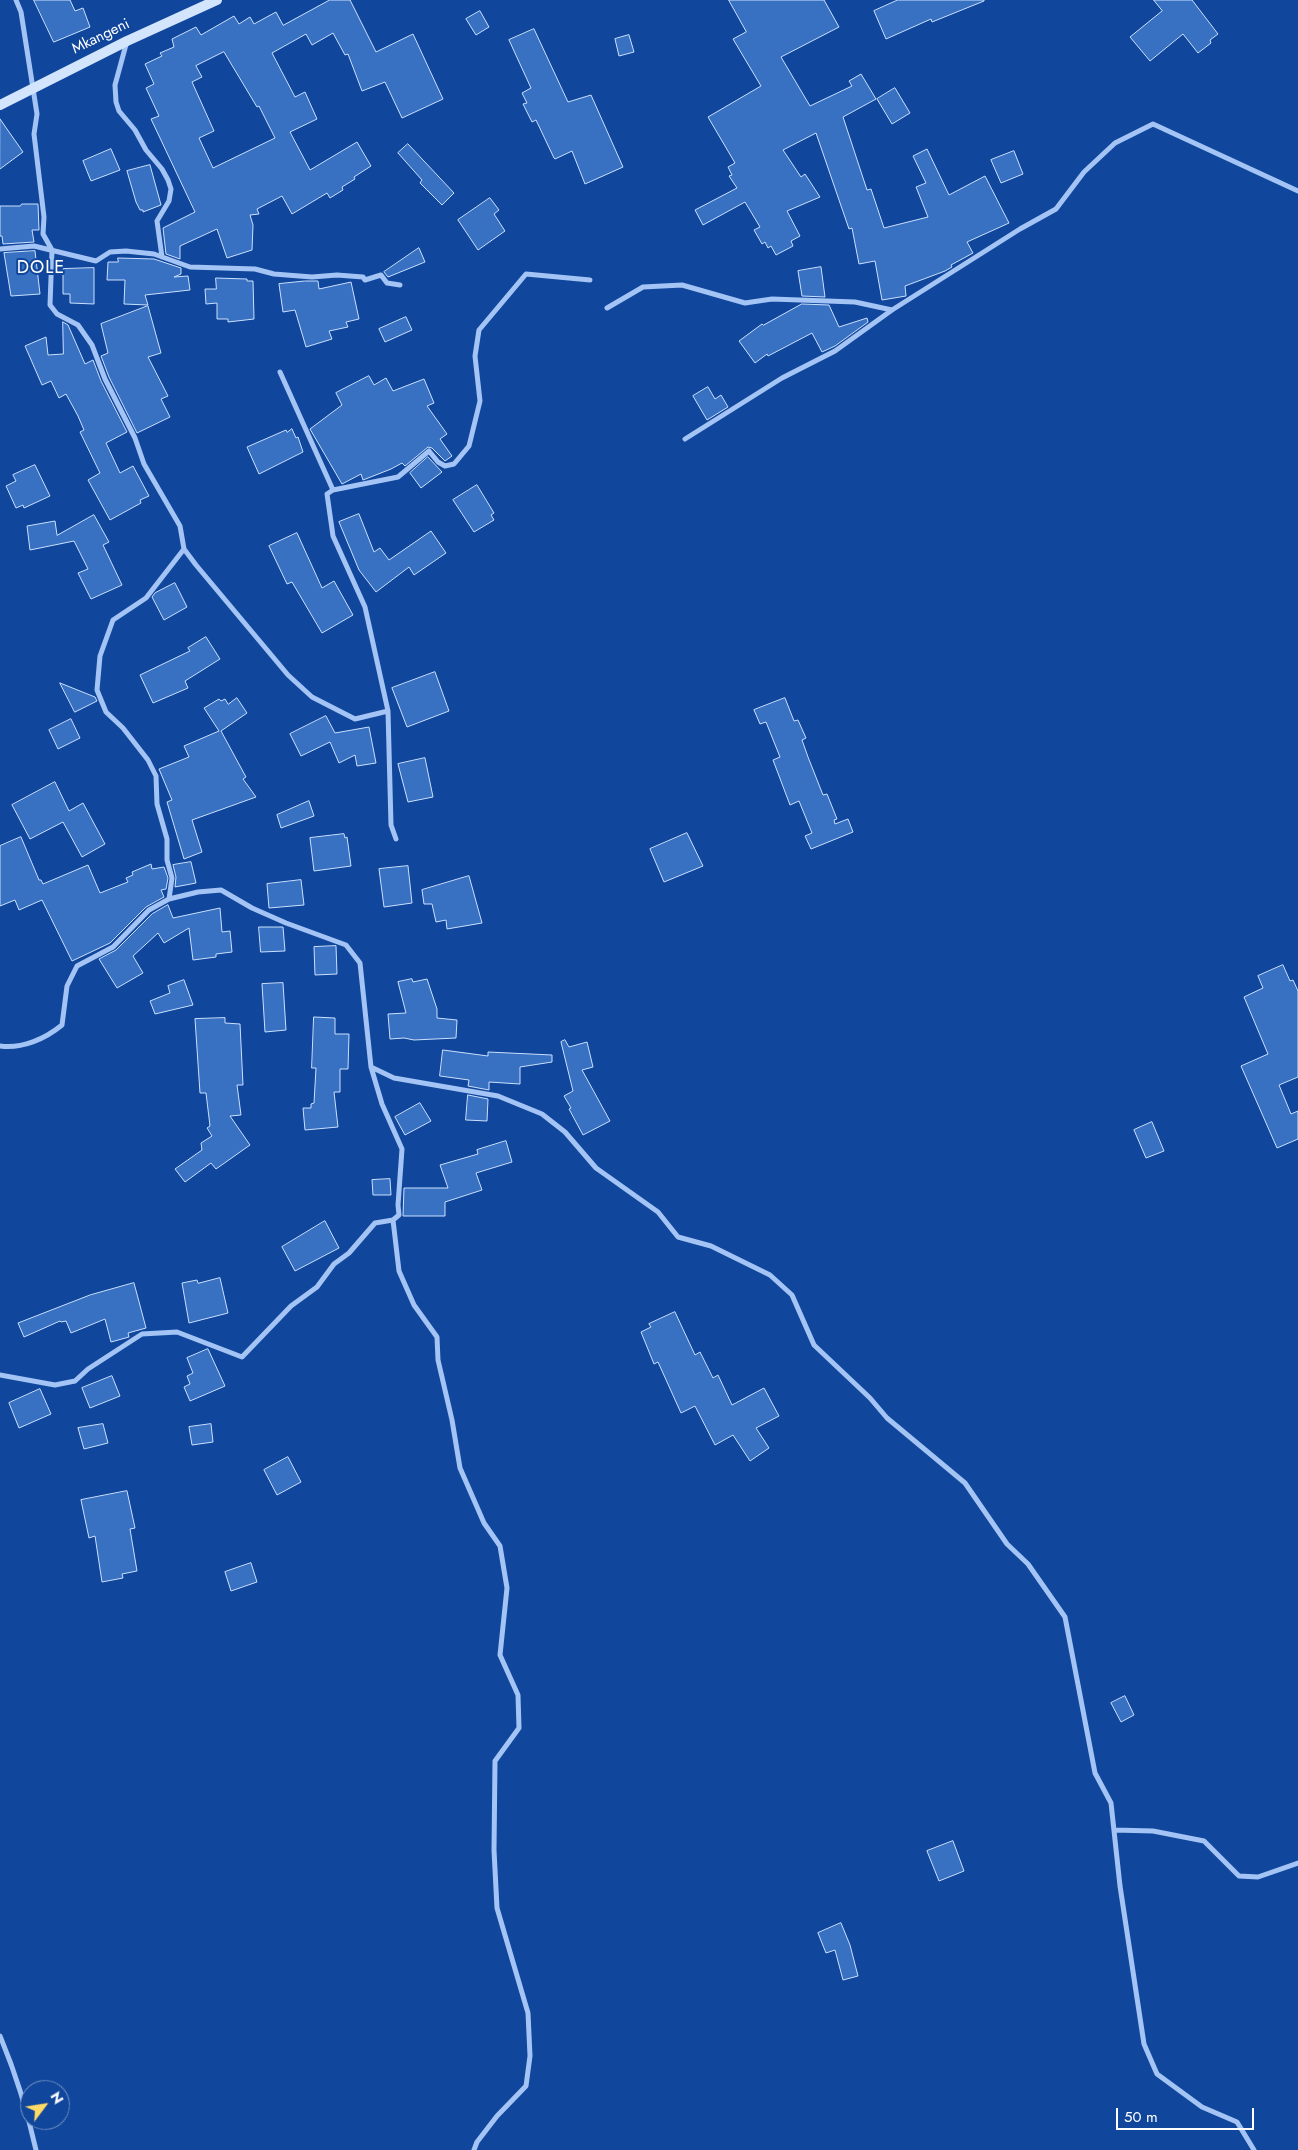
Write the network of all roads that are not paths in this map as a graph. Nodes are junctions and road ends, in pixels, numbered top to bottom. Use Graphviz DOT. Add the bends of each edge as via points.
graph roads {
  1 [pos="16,0"];
  2 [pos="217,0"];
  3 [pos="127,41"];
  4 [pos="34,88"];
  5 [pos="0,105"];
  6 [pos="1298,191"];
  7 [pos="0,249"];
  8 [pos="52,250"];
  9 [pos="162,257"];
  10 [pos="590,280"];
  11 [pos="400,285"];
  12 [pos="607,308"];
  13 [pos="892,310"];
  14 [pos="280,372"];
  15 [pos="685,439"];
  16 [pos="333,490"];
  17 [pos="184,549"];
  18 [pos="388,710"];
  19 [pos="396,839"];
  20 [pos="169,900"];
  21 [pos="0,1046"];
  22 [pos="371,1067"];
  23 [pos="393,1220"];
  24 [pos="0,1375"];
  25 [pos="1114,1830"];
  26 [pos="1298,1863"];
  27 [pos="0,2036"];
  28 [pos="36,2150"];
  29 [pos="474,2150"];
  30 [pos="1254,2150"];
  1 -- 4 [label="street"];
  2 -- 3 [label="street, Mkangeni"];
  3 -- 4 [label="street, Mkangeni"];
  3 -- 9 [label="street" via="115,85 116,102 171,189 169,200 157,221"];
  4 -- 5 [label="street, Mkangeni"];
  4 -- 8 [label="street" via="37,114 34,134 44,217 43,234"];
  6 -- 13 [label="street" via="1153,124 1115,143 1084,172 1056,209"];
  7 -- 8 [label="street" via="34,246"];
  8 -- 9 [label="street" via="96,261 110,252 126,251"];
  8 -- 17 [label="street" via="50,305 57,314 78,325 92,345 144,464 180,526"];
  9 -- 11 [label="street" via="190,267 255,269 274,274 337,275 363,277 365,280 381,275 387,283"];
  10 -- 16 [label="street" via="526,274 479,330 475,356 480,401 469,446 454,464 445,466 430,451 398,477"];
  12 -- 13 [label="street" via="643,287 682,285 745,303 772,299 855,302"];
  13 -- 15 [label="street" via="835,351 782,378"];
  14 -- 16 [label="street"];
  16 -- 18 [label="street" via="327,494 333,536 365,607"];
  17 -- 18 [label="street" via="288,675 312,697 356,719"];
  17 -- 20 [label="street" via="146,598 113,620 100,656 97,690 106,712 124,728 156,776 156,804 167,839 167,860 172,878"];
  18 -- 19 [label="street" via="391,825"];
  20 -- 21 [label="street" via="149,910 113,947 77,966 67,986 62,1025 48,1036 12,1048"];
  20 -- 22 [label="street" via="221,890 286,924 346,945 360,963"];
  22 -- 23 [label="street" via="382,1104 402,1149 399,1215"];
  22 -- 25 [label="street" via="394,1078 498,1096 542,1114 565,1132 596,1168 658,1212 678,1237 711,1246 770,1275 792,1294 814,1345 870,1398 886,1418 965,1483 1007,1544 1028,1564 1065,1617 1095,1773 1111,1803"];
  23 -- 24 [label="street" via="375,1223 349,1253 334,1264 317,1287 291,1306 242,1358 177,1332 142,1334 74,1381 55,1386"];
  23 -- 29 [label="street" via="399,1271 414,1306 438,1337 438,1360 460,1468 484,1523 500,1546 507,1588 500,1655 518,1695 519,1728 496,1761 494,1850 497,1908 528,2013 530,2056 526,2086 497,2116"];
  25 -- 26 [label="street" via="1153,1831 1204,1841 1239,1876 1258,1877"];
  25 -- 30 [label="street" via="1144,2044 1157,2074 1202,2107 1237,2122"];
  27 -- 28 [label="street" via="28,2113"];
}
